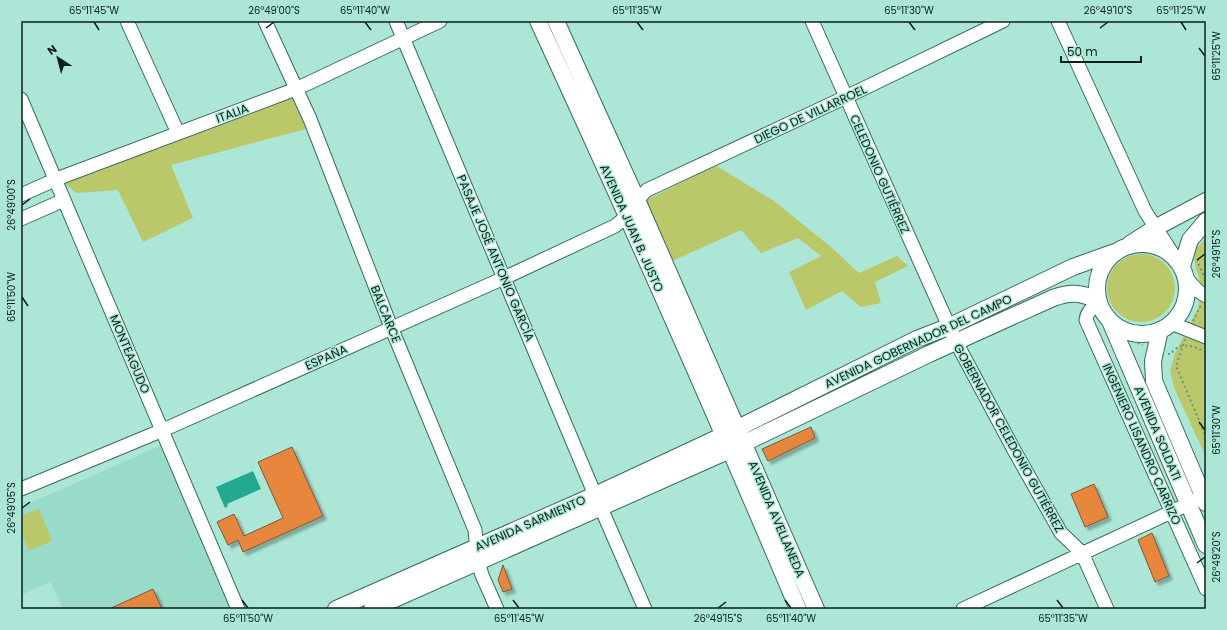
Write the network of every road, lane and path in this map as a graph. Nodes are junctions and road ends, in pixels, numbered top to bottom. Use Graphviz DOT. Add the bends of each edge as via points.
graph roads {
  1 [pos="126,21"];
  2 [pos="265,21"];
  3 [pos="396,21"];
  4 [pos="440,21"];
  5 [pos="538,21"];
  6 [pos="556,21"];
  7 [pos="812,21"];
  8 [pos="1002,21"];
  9 [pos="1058,21"];
  10 [pos="403,37"];
  11 [pos="296,89"];
  12 [pos="846,97"];
  13 [pos="21,99"];
  14 [pos="178,133"];
  15 [pos="55,179"];
  16 [pos="21,195"];
  17 [pos="64,200"];
  18 [pos="637,200"];
  19 [pos="1206,201"];
  20 [pos="626,216"];
  21 [pos="21,219"];
  22 [pos="1206,220"];
  23 [pos="1155,228"];
  24 [pos="1120,250"];
  25 [pos="1199,255"];
  26 [pos="1181,267"];
  27 [pos="504,278"];
  28 [pos="1206,280"];
  29 [pos="1206,296"];
  30 [pos="1098,301"];
  31 [pos="1110,321"];
  32 [pos="948,326"];
  33 [pos="1165,327"];
  34 [pos="391,328"];
  35 [pos="1201,333"];
  36 [pos="956,342"];
  37 [pos="163,430"];
  38 [pos="730,432"];
  39 [pos="1206,437"];
  40 [pos="737,447"];
  41 [pos="21,489"];
  42 [pos="1205,500"];
  43 [pos="598,501"];
  44 [pos="1188,504"];
  45 [pos="1172,511"];
  46 [pos="1206,545"];
  47 [pos="477,546"];
  48 [pos="1082,553"];
  49 [pos="478,562"];
  50 [pos="1206,589"];
  51 [pos="238,609"];
  52 [pos="336,609"];
  53 [pos="372,609"];
  54 [pos="497,609"];
  55 [pos="646,609"];
  56 [pos="798,609"];
  57 [pos="816,609"];
  58 [pos="963,609"];
  59 [pos="1107,609"];
  1 -- 14 [label="street"];
  2 -- 11 [label="street, BALCARCE"];
  3 -- 10 [label="street, PASAJE JOSÉ ANTONIO GARCÍA"];
  4 -- 10 [label="street, ITALIA"];
  5 -- 20 [label="main road, AVENIDA JUAN B. JUSTO"];
  6 -- 18 [label="main road, AVENIDA JUAN B. JUSTO"];
  7 -- 12 [label="street, CELEDONIO GUTIÉRREZ"];
  8 -- 12 [label="street, DIEGO DE VILLARROEL"];
  9 -- 23 [label="street" via="1144,211"];
  10 -- 11 [label="street, ITALIA"];
  10 -- 27 [label="street, PASAJE JOSÉ ANTONIO GARCÍA"];
  11 -- 14 [label="street, ITALIA"];
  11 -- 34 [label="street, BALCARCE"];
  12 -- 18 [label="street, DIEGO DE VILLARROEL" via="648,190"];
  12 -- 32 [label="street, CELEDONIO GUTIÉRREZ"];
  13 -- 15 [label="street, MONTEAGUDO"];
  14 -- 15 [label="street, ITALIA"];
  15 -- 16 [label="street, ITALIA"];
  15 -- 17 [label="street, MONTEAGUDO"];
  17 -- 21 [label="street"];
  17 -- 37 [label="street, MONTEAGUDO"];
  18 -- 20 [label="street, DIEGO DE VILLARROEL"];
  18 -- 38 [label="main road, AVENIDA JUAN B. JUSTO"];
  19 -- 23 [label="main road, AVENIDA GOBERNADOR DEL CAMPO"];
  20 -- 27 [label="street, ESPAÑA" via="615,226"];
  20 -- 38 [label="main road, AVENIDA JUAN B. JUSTO"];
  22 -- 26 [label="main road" via="1190,240"];
  23 -- 24 [label="main road, AVENIDA GOBERNADOR DEL CAMPO"];
  23 -- 26 [label="street"];
  24 -- 26 [label="main road" via="1138,243 1151,244 1164,248"];
  24 -- 30 [label="main road" via="1105,262 1099,274"];
  24 -- 32 [label="main road, AVENIDA GOBERNADOR DEL CAMPO" via="1073,267"];
  25 -- 28 [label="path" via="1198,263"];
  26 -- 29 [label="street" via="1198,291"];
  26 -- 33 [label="main road" via="1188,291 1185,303 1180,314"];
  27 -- 34 [label="street, ESPAÑA"];
  27 -- 43 [label="street, PASAJE JOSÉ ANTONIO GARCÍA"];
  29 -- 35 [label="path"];
  30 -- 31 [label="main road"];
  30 -- 36 [label="main road, AVENIDA GOBERNADOR DEL CAMPO" via="1079,294 1061,295"];
  30 -- 45 [label="street, INGENIERO LISANDRO CARRIZO" via="1087,314 1086,320"];
  31 -- 33 [label="main road" via="1121,329 1134,333 1147,334"];
  31 -- 44 [label="main road, AVENIDA SOLDATI"];
  32 -- 36 [label="street, GOBERNADOR CELEDONIO GUTIÉRREZ"];
  32 -- 38 [label="main road, AVENIDA GOBERNADOR DEL CAMPO"];
  33 -- 35 [label="street"];
  33 -- 42 [label="main road, AVENIDA SOLDATI" via="1153,361 1154,382"];
  34 -- 37 [label="street, ESPAÑA"];
  34 -- 47 [label="street, BALCARCE" via="476,530"];
  35 -- 39 [label="path" via="1182,346 1176,366"];
  36 -- 40 [label="main road, AVENIDA GOBERNADOR DEL CAMPO"];
  36 -- 48 [label="street, GOBERNADOR CELEDONIO GUTIÉRREZ" via="1061,534"];
  37 -- 41 [label="street, ESPAÑA"];
  37 -- 51 [label="street, MONTEAGUDO"];
  38 -- 40 [label="main road, AVENIDA AVELLANEDA"];
  38 -- 43 [label="main road, AVENIDA SARMIENTO"];
  40 -- 43 [label="main road, AVENIDA SARMIENTO"];
  40 -- 56 [label="main road, AVENIDA AVELLANEDA"];
  40 -- 57 [label="main road, AVENIDA AVELLANEDA"];
  42 -- 44 [label="street"];
  43 -- 47 [label="main road, AVENIDA SARMIENTO"];
  43 -- 49 [label="main road, AVENIDA SARMIENTO"];
  43 -- 55 [label="street, PASAJE JOSÉ ANTONIO GARCÍA"];
  44 -- 45 [label="street"];
  44 -- 46 [label="main road, AVENIDA SOLDATI"];
  45 -- 48 [label="street"];
  45 -- 50 [label="street, INGENIERO LISANDRO CARRIZO"];
  47 -- 49 [label="street, BALCARCE"];
  47 -- 52 [label="main road, AVENIDA SARMIENTO"];
  48 -- 58 [label="street"];
  48 -- 59 [label="street, GOBERNADOR CELEDONIO GUTIÉRREZ"];
  49 -- 53 [label="main road, AVENIDA SARMIENTO"];
  49 -- 54 [label="street, BALCARCE"];
}
